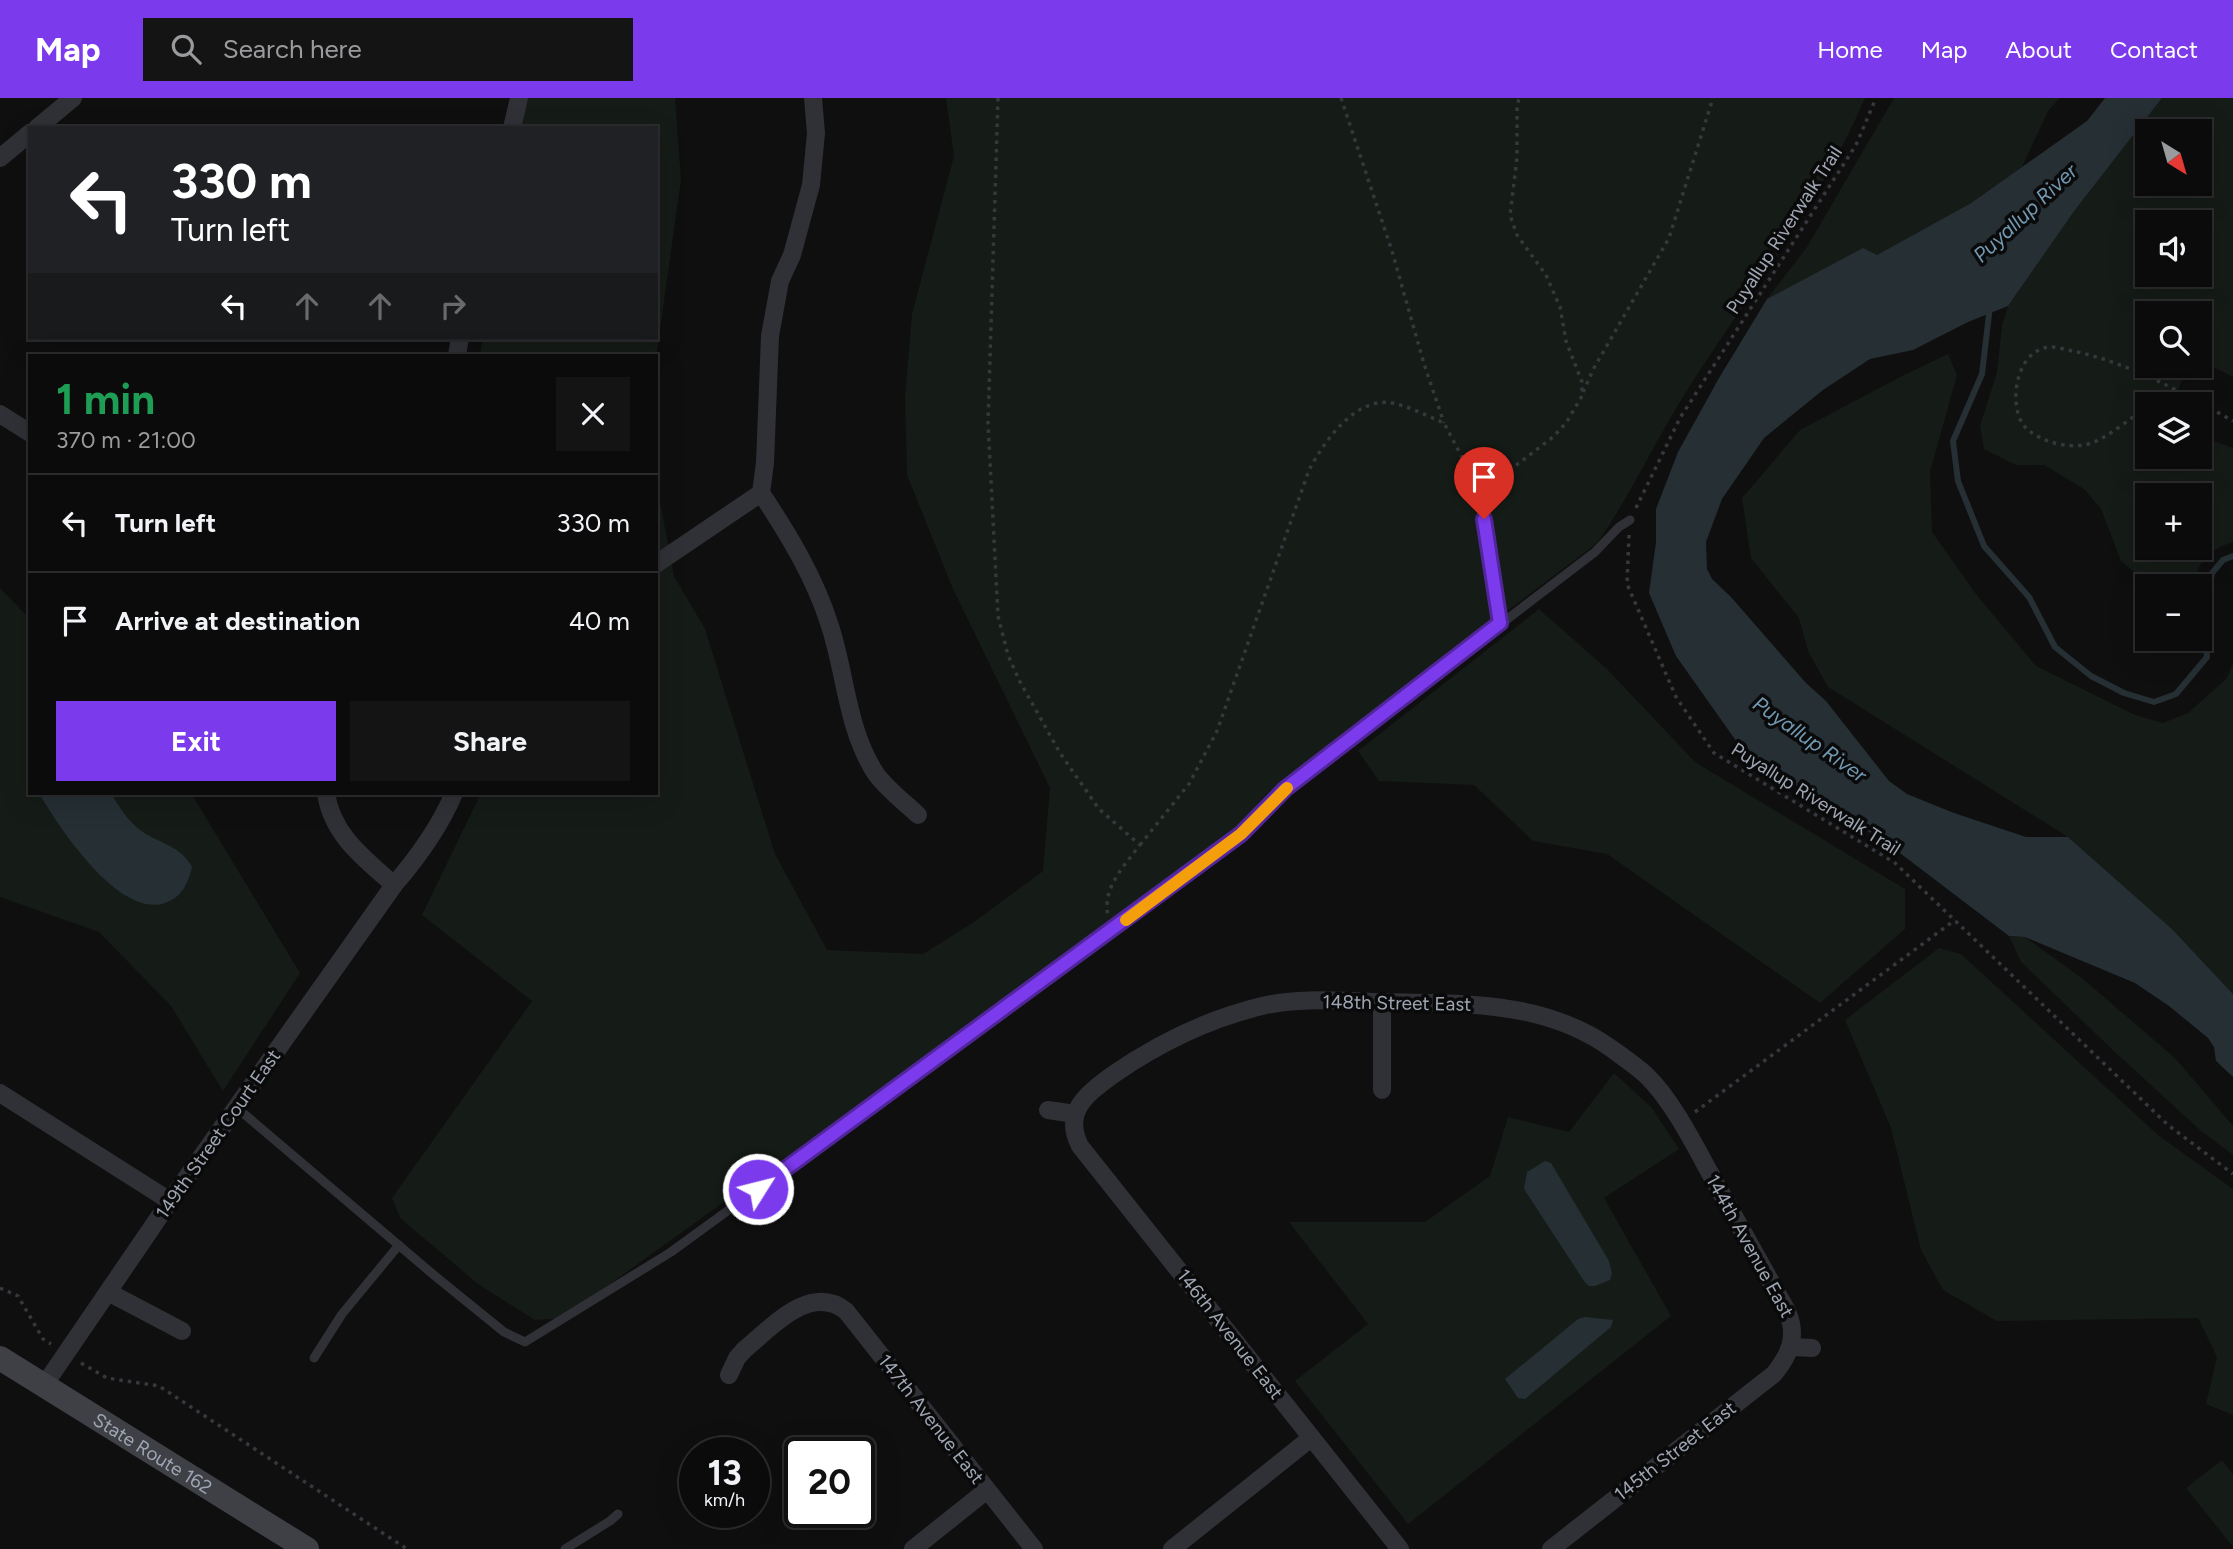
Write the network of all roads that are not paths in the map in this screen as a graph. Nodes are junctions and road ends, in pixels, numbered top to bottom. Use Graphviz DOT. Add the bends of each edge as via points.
graph roads {
  1 [pos="73,98"];
  2 [pos="519,98"];
  3 [pos="813,98"];
  4 [pos="39,126"];
  5 [pos="512,126"];
  6 [pos="28,135"];
  7 [pos="0,158"];
  8 [pos="0,414"];
  9 [pos="28,432"];
  10 [pos="761,493"];
  11 [pos="1480,493"];
  12 [pos="1630,520"];
  13 [pos="658,563"];
  14 [pos="1500,623"];
  15 [pos="326,795"];
  16 [pos="453,795"];
  17 [pos="918,816"];
  18 [pos="394,885"];
  19 [pos="1382,1002"];
  20 [pos="1382,1090"];
  21 [pos="0,1093"];
  22 [pos="236,1107"];
  23 [pos="1048,1110"];
  24 [pos="1075,1114"];
  25 [pos="1696,1149"];
  26 [pos="170,1201"];
  27 [pos="399,1245"];
  28 [pos="108,1292"];
  29 [pos="182,1331"];
  30 [pos="1792,1347"];
  31 [pos="1812,1348"];
  32 [pos="314,1358"];
  33 [pos="2,1362"];
  34 [pos="729,1376"];
  35 [pos="45,1384"];
  36 [pos="1311,1438"];
  37 [pos="987,1490"];
  38 [pos="618,1514"];
  39 [pos="307,1549"];
  40 [pos="565,1549"];
  41 [pos="913,1549"];
  42 [pos="1034,1549"];
  43 [pos="1172,1549"];
  44 [pos="1400,1549"];
  45 [pos="1551,1549"];
  1 -- 4 [label="street"];
  2 -- 5 [label="street"];
  3 -- 10 [label="street" via="816,133 811,185 780,281 770,336"];
  6 -- 7 [label="street"];
  8 -- 9 [label="street"];
  10 -- 13 [label="street"];
  10 -- 17 [label="street" via="789,535 821,601 867,756 877,775"];
  11 -- 14 [label="lane"];
  12 -- 14 [label="lane"];
  14 -- 27 [label="lane" via="1285,789 1241,834 1113,930 671,1252 525,1342 504,1332"];
  15 -- 18 [label="street" via="338,830"];
  16 -- 18 [label="street" via="422,851"];
  18 -- 22 [label="street, 149th Street Court East"];
  19 -- 20 [label="street"];
  19 -- 24 [label="street, 148th Street East" via="1305,1000 1225,1017 1139,1056 1085,1096"];
  19 -- 25 [label="street, 148th Street East" via="1466,1003 1543,1015 1569,1024 1647,1076"];
  21 -- 26 [label="street"];
  22 -- 26 [label="street, 149th Street Court East"];
  22 -- 27 [label="lane"];
  23 -- 24 [label="street"];
  24 -- 36 [label="street, 146th Avenue East" via="1075,1137 1080,1146"];
  25 -- 30 [label="street, 144th Avenue East" via="1787,1311 1793,1324"];
  26 -- 28 [label="street, 149th Street Court East"];
  27 -- 32 [label="lane" via="342,1314"];
  28 -- 29 [label="street"];
  28 -- 35 [label="street, 149th Street Court East"];
  30 -- 31 [label="street"];
  30 -- 45 [label="street, 145th Street East" via="1774,1374"];
  33 -- 35 [label="main road, State Route 162"];
  34 -- 37 [label="street, 147th Avenue East" via="744,1350 793,1310 820,1302 838,1305"];
  35 -- 39 [label="main road, State Route 162"];
  36 -- 43 [label="street"];
  36 -- 44 [label="street, 146th Avenue East"];
  37 -- 41 [label="street"];
  37 -- 42 [label="street, 147th Avenue East"];
  38 -- 40 [label="lane"];
}
